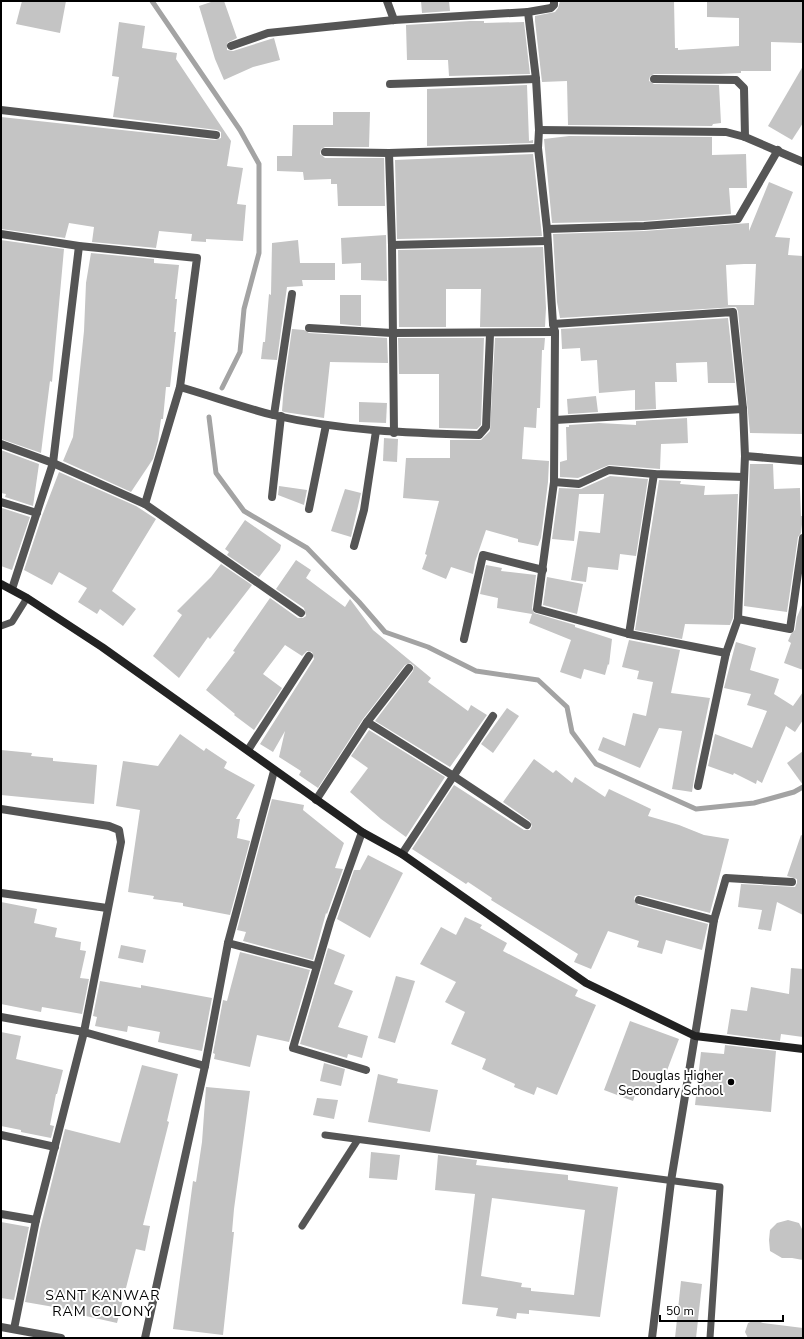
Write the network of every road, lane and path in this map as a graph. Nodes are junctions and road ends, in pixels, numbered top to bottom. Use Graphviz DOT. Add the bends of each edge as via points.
graph roads {
  1 [pos="387,1"];
  2 [pos="554,1"];
  3 [pos="528,12"];
  4 [pos="394,20"];
  5 [pos="231,46"];
  6 [pos="536,79"];
  7 [pos="654,79"];
  8 [pos="390,84"];
  9 [pos="1,110"];
  10 [pos="539,130"];
  11 [pos="216,135"];
  12 [pos="745,137"];
  13 [pos="538,148"];
  14 [pos="778,150"];
  15 [pos="325,152"];
  16 [pos="389,153"];
  17 [pos="802,160"];
  18 [pos="547,228"];
  19 [pos="1,234"];
  20 [pos="547,240"];
  21 [pos="392,245"];
  22 [pos="79,246"];
  23 [pos="292,294"];
  24 [pos="309,328"];
  25 [pos="554,328"];
  26 [pos="392,333"];
  27 [pos="490,334"];
  28 [pos="180,387"];
  29 [pos="743,410"];
  30 [pos="277,416"];
  31 [pos="555,420"];
  32 [pos="326,425"];
  33 [pos="376,431"];
  34 [pos="394,433"];
  35 [pos="1,444"];
  36 [pos="745,456"];
  37 [pos="803,461"];
  38 [pos="53,463"];
  39 [pos="654,474"];
  40 [pos="744,477"];
  41 [pos="554,482"];
  42 [pos="272,497"];
  43 [pos="1,502"];
  44 [pos="145,504"];
  45 [pos="309,509"];
  46 [pos="37,513"];
  47 [pos="803,538"];
  48 [pos="354,546"];
  49 [pos="802,552"];
  50 [pos="544,570"];
  51 [pos="1,584"];
  52 [pos="12,589"];
  53 [pos="27,598"];
  54 [pos="300,613"];
  55 [pos="738,619"];
  56 [pos="1,626"];
  57 [pos="629,634"];
  58 [pos="464,639"];
  59 [pos="726,653"];
  60 [pos="309,656"];
  61 [pos="409,668"];
  62 [pos="494,716"];
  63 [pos="367,722"];
  64 [pos="248,750"];
  65 [pos="274,771"];
  66 [pos="455,776"];
  67 [pos="698,786"];
  68 [pos="316,800"];
  69 [pos="1,809"];
  70 [pos="526,826"];
  71 [pos="362,832"];
  72 [pos="402,854"];
  73 [pos="792,882"];
  74 [pos="1,893"];
  75 [pos="639,900"];
  76 [pos="107,908"];
  77 [pos="714,920"];
  78 [pos="228,943"];
  79 [pos="316,966"];
  80 [pos="1,1017"];
  81 [pos="84,1032"];
  82 [pos="695,1036"];
  83 [pos="803,1049"];
  84 [pos="205,1066"];
  85 [pos="366,1070"];
  86 [pos="1,1135"];
  87 [pos="325,1135"];
  88 [pos="357,1141"];
  89 [pos="55,1147"];
  90 [pos="672,1181"];
  91 [pos="1,1214"];
  92 [pos="36,1220"];
  93 [pos="302,1226"];
  94 [pos="1,1327"];
  95 [pos="14,1329"];
  96 [pos="61,1338"];
  97 [pos="144,1338"];
  98 [pos="652,1338"];
  99 [pos="710,1338"];
  1 -- 4 [label="street"];
  2 -- 3 [label="street" via="551,8"];
  3 -- 4 [label="street"];
  3 -- 6 [label="street"];
  4 -- 5 [label="street" via="268,33"];
  6 -- 8 [label="street"];
  6 -- 10 [label="street"];
  7 -- 12 [label="street" via="736,80 744,88"];
  9 -- 11 [label="street"];
  10 -- 12 [label="street" via="726,132"];
  10 -- 13 [label="street"];
  12 -- 14 [label="street"];
  13 -- 16 [label="street"];
  13 -- 18 [label="street"];
  14 -- 17 [label="street"];
  14 -- 18 [label="street" via="738,219 644,226"];
  15 -- 16 [label="street"];
  16 -- 21 [label="street"];
  18 -- 20 [label="street"];
  19 -- 22 [label="street"];
  20 -- 21 [label="street"];
  20 -- 25 [label="street"];
  21 -- 26 [label="street"];
  22 -- 28 [label="street" via="197,258"];
  22 -- 38 [label="street"];
  23 -- 30 [label="street"];
  24 -- 26 [label="street"];
  25 -- 27 [label="street"];
  25 -- 29 [label="street" via="733,312"];
  25 -- 31 [label="street"];
  26 -- 27 [label="street"];
  26 -- 34 [label="street"];
  27 -- 34 [label="street" via="486,428 479,435"];
  28 -- 30 [label="street"];
  28 -- 44 [label="street"];
  29 -- 31 [label="street"];
  29 -- 36 [label="street"];
  30 -- 32 [label="street"];
  30 -- 42 [label="street"];
  31 -- 41 [label="street"];
  32 -- 33 [label="street"];
  32 -- 45 [label="street"];
  33 -- 34 [label="street"];
  33 -- 48 [label="street" via="364,510"];
  35 -- 38 [label="street"];
  36 -- 37 [label="street"];
  36 -- 40 [label="street"];
  38 -- 44 [label="street"];
  38 -- 46 [label="street"];
  39 -- 40 [label="street"];
  39 -- 41 [label="street" via="609,470 579,484"];
  39 -- 57 [label="street"];
  40 -- 55 [label="street"];
  41 -- 50 [label="street"];
  43 -- 46 [label="street"];
  44 -- 54 [label="street"];
  46 -- 52 [label="street"];
  47 -- 49 [label="street"];
  49 -- 55 [label="street" via="790,629"];
  50 -- 57 [label="street" via="537,609"];
  50 -- 58 [label="street" via="483,555"];
  51 -- 52 [label="street"];
  52 -- 53 [label="street"];
  53 -- 56 [label="lane" via="12,622"];
  53 -- 64 [label="street" via="102,647"];
  55 -- 59 [label="street"];
  57 -- 59 [label="street"];
  59 -- 67 [label="street"];
  60 -- 64 [label="street"];
  61 -- 63 [label="street"];
  62 -- 66 [label="street"];
  63 -- 66 [label="street"];
  63 -- 68 [label="street"];
  64 -- 65 [label="street"];
  65 -- 68 [label="street"];
  65 -- 78 [label="street"];
  66 -- 70 [label="street"];
  66 -- 72 [label="street"];
  68 -- 71 [label="street"];
  69 -- 76 [label="street" via="109,826 119,830 120,842"];
  71 -- 72 [label="street"];
  71 -- 79 [label="street"];
  72 -- 82 [label="street" via="586,983"];
  73 -- 77 [label="street" via="726,878"];
  74 -- 76 [label="street"];
  75 -- 77 [label="street"];
  76 -- 81 [label="street"];
  77 -- 82 [label="street"];
  78 -- 79 [label="street"];
  78 -- 84 [label="street"];
  79 -- 85 [label="street" via="293,1048"];
  80 -- 81 [label="street"];
  81 -- 84 [label="street"];
  81 -- 89 [label="street"];
  82 -- 83 [label="street"];
  82 -- 90 [label="street"];
  84 -- 97 [label="street"];
  86 -- 89 [label="street"];
  87 -- 88 [label="lane"];
  88 -- 90 [label="lane"];
  88 -- 93 [label="lane"];
  89 -- 92 [label="street"];
  90 -- 98 [label="street"];
  90 -- 99 [label="lane" via="720,1187"];
  91 -- 92 [label="street"];
  92 -- 95 [label="street"];
  94 -- 95 [label="street"];
  95 -- 96 [label="street"];
}
